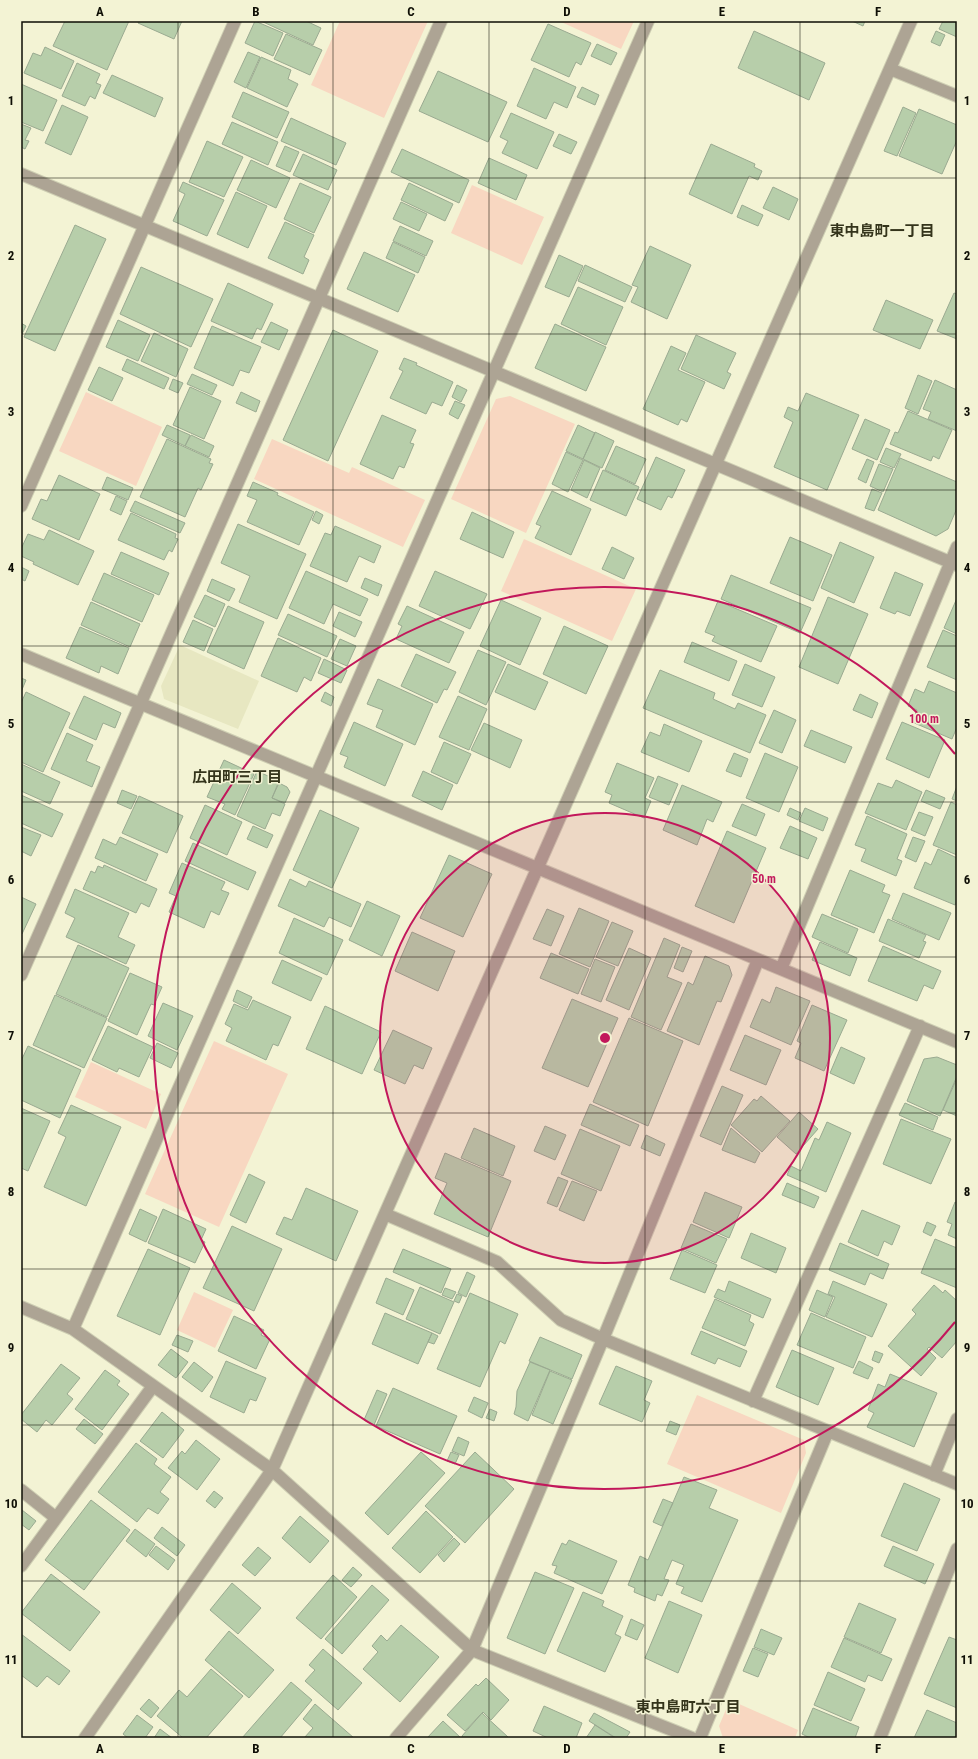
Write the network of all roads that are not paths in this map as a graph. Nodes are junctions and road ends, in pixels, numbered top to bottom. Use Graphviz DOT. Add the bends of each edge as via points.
graph roads {
  1 [pos="236,21"];
  2 [pos="441,21"];
  3 [pos="648,21"];
  4 [pos="911,21"];
  5 [pos="890,69"];
  6 [pos="957,96"];
  7 [pos="21,174"];
  8 [pos="145,226"];
  9 [pos="319,299"];
  10 [pos="494,372"];
  11 [pos="715,465"];
  12 [pos="21,506"];
  13 [pos="957,547"];
  14 [pos="954,563"];
  15 [pos="21,654"];
  16 [pos="140,704"];
  17 [pos="316,777"];
  18 [pos="537,869"];
  19 [pos="758,960"];
  20 [pos="781,969"];
  21 [pos="21,975"];
  22 [pos="920,1026"];
  23 [pos="957,1042"];
  24 [pos="385,1214"];
  25 [pos="21,1307"];
  26 [pos="72,1328"];
  27 [pos="603,1339"];
  28 [pos="153,1386"];
  29 [pos="753,1400"];
  30 [pos="957,1419"];
  31 [pos="828,1431"];
  32 [pos="272,1470"];
  33 [pos="934,1474"];
  34 [pos="957,1484"];
  35 [pos="21,1490"];
  36 [pos="56,1518"];
  37 [pos="957,1549"];
  38 [pos="21,1566"];
  39 [pos="472,1650"];
  40 [pos="669,1734"];
  41 [pos="85,1738"];
  42 [pos="396,1738"];
  43 [pos="692,1738"];
  44 [pos="700,1738"];
  45 [pos="880,1738"];
  1 -- 8 [label="street"];
  2 -- 9 [label="street"];
  3 -- 10 [label="street"];
  4 -- 5 [label="street"];
  5 -- 6 [label="street"];
  5 -- 11 [label="street"];
  7 -- 8 [label="street"];
  8 -- 9 [label="street"];
  8 -- 12 [label="street"];
  9 -- 10 [label="street"];
  9 -- 16 [label="street"];
  10 -- 11 [label="street"];
  10 -- 17 [label="street"];
  11 -- 14 [label="street"];
  11 -- 18 [label="street"];
  13 -- 14 [label="street"];
  14 -- 20 [label="street"];
  15 -- 16 [label="street"];
  16 -- 17 [label="street"];
  16 -- 21 [label="street"];
  17 -- 18 [label="street"];
  17 -- 26 [label="street"];
  18 -- 19 [label="street"];
  18 -- 24 [label="street"];
  19 -- 20 [label="street"];
  19 -- 27 [label="street"];
  20 -- 22 [label="street"];
  22 -- 23 [label="street"];
  22 -- 29 [label="street"];
  24 -- 27 [label="street" via="497,1262 561,1320"];
  24 -- 32 [label="street"];
  25 -- 26 [label="street"];
  26 -- 28 [label="street"];
  27 -- 29 [label="street"];
  27 -- 39 [label="street"];
  28 -- 32 [label="street"];
  28 -- 36 [label="street"];
  29 -- 31 [label="street"];
  30 -- 33 [label="street"];
  31 -- 33 [label="street"];
  31 -- 44 [label="street"];
  32 -- 39 [label="street"];
  32 -- 41 [label="street"];
  33 -- 34 [label="street"];
  35 -- 36 [label="street"];
  36 -- 38 [label="street"];
  37 -- 45 [label="street"];
  39 -- 40 [label="street"];
  39 -- 42 [label="street"];
  40 -- 43 [label="street"];
}
